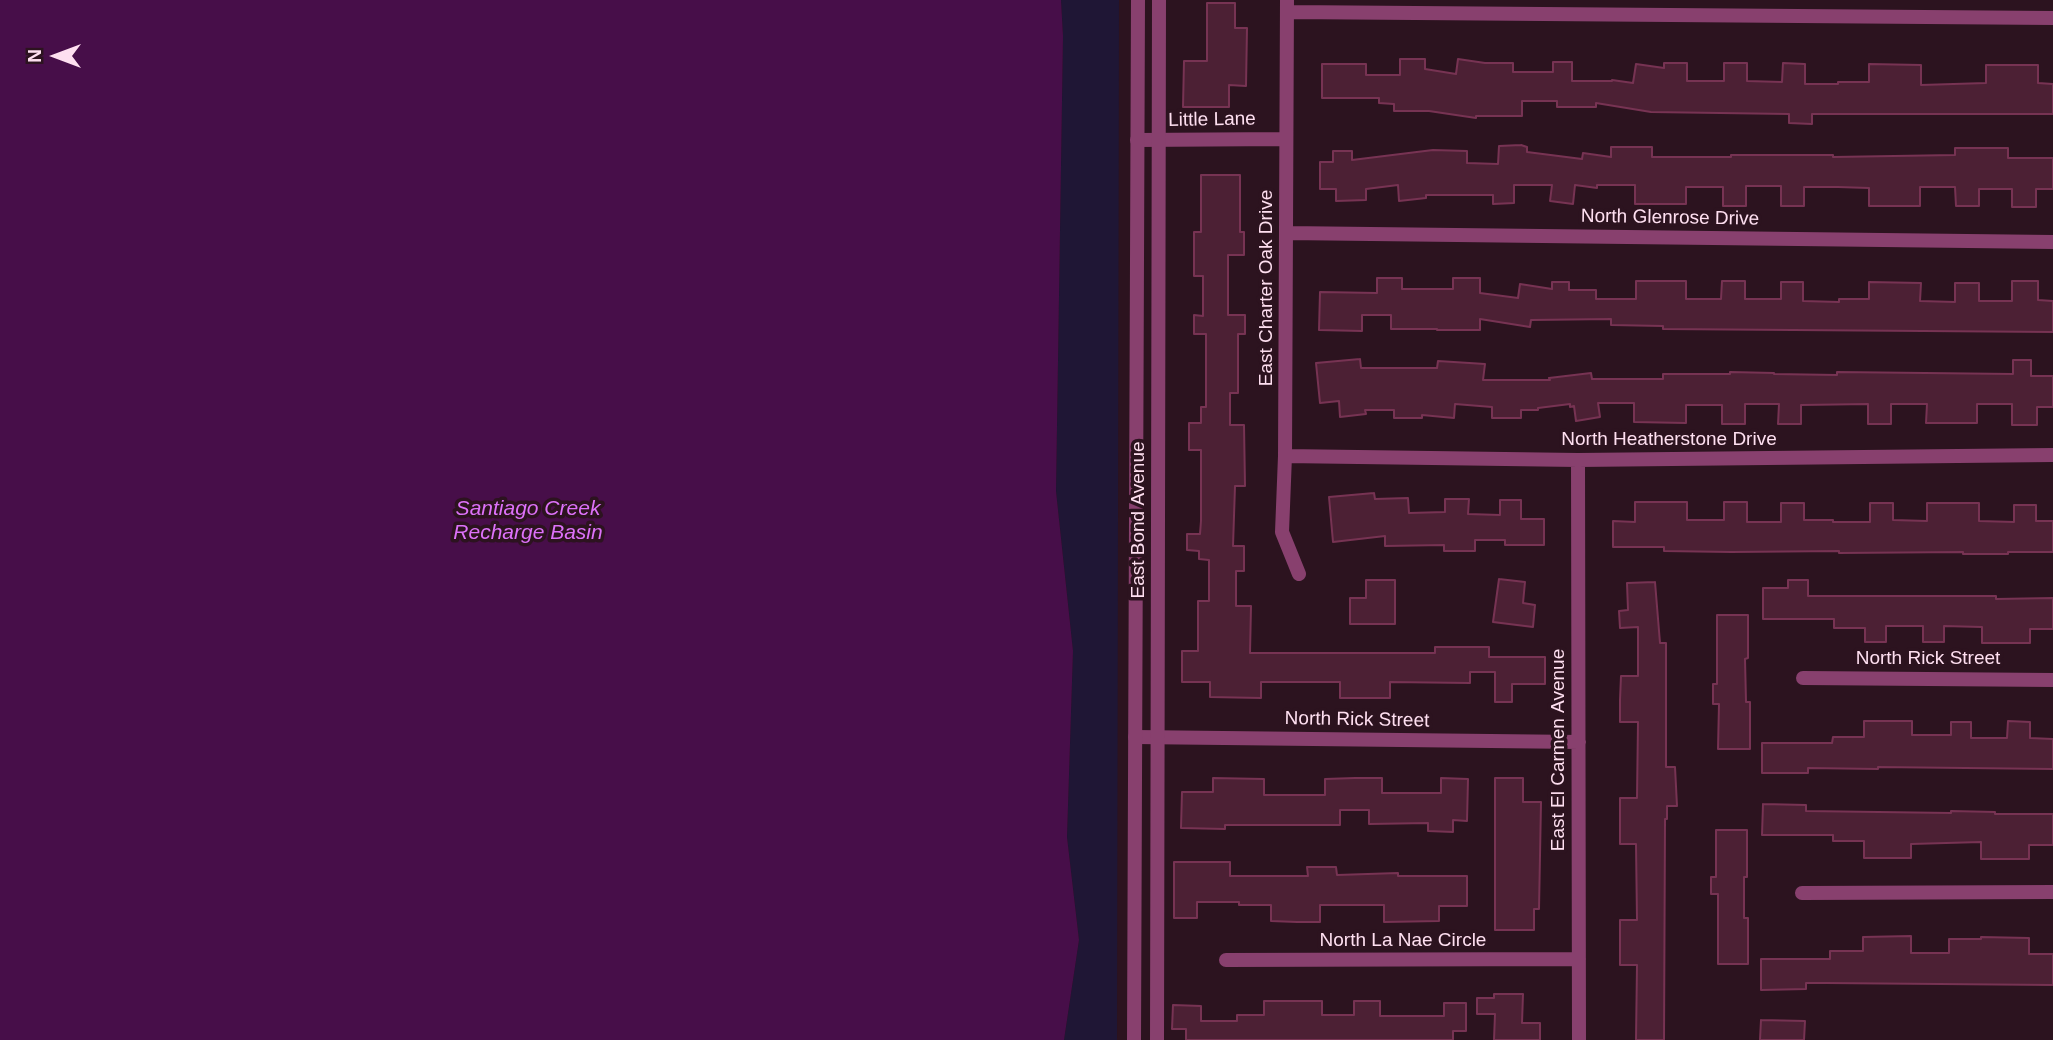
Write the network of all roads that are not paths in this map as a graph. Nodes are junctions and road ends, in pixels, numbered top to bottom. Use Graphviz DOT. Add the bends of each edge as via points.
graph roads {
  1 [pos="1138,0"];
  2 [pos="1159,0"];
  3 [pos="1287,6"];
  4 [pos="2053,19"];
  5 [pos="1286,139"];
  6 [pos="1137,140"];
  7 [pos="1158,140"];
  8 [pos="1286,233"];
  9 [pos="2053,242"];
  10 [pos="2053,455"];
  11 [pos="1285,456"];
  12 [pos="1578,460"];
  13 [pos="1299,573"];
  14 [pos="1803,678"];
  15 [pos="2053,680"];
  16 [pos="1135,737"];
  17 [pos="1157,737"];
  18 [pos="1579,742"];
  19 [pos="2053,892"];
  20 [pos="1802,893"];
  21 [pos="1579,959"];
  22 [pos="1226,960"];
  23 [pos="1134,1040"];
  24 [pos="1157,1040"];
  25 [pos="1579,1040"];
  1 -- 6 [label="street, East Bond Avenue"];
  2 -- 7 [label="street, East Bond Avenue"];
  3 -- 4 [label="street"];
  3 -- 5 [label="street, East Charter Oak Drive"];
  5 -- 7 [label="street, Little Lane"];
  5 -- 8 [label="street, East Charter Oak Drive"];
  6 -- 7 [label="street, Little Lane"];
  6 -- 16 [label="street, East Bond Avenue"];
  7 -- 17 [label="street, East Bond Avenue"];
  8 -- 9 [label="street, North Glenrose Drive"];
  8 -- 11 [label="street, East Charter Oak Drive"];
  10 -- 12 [label="street, North Heatherstone Drive"];
  11 -- 12 [label="street, North Heatherstone Drive"];
  11 -- 13 [label="street, East Charter Oak Drive" via="1282,532"];
  12 -- 18 [label="street, East El Carmen Avenue"];
  14 -- 15 [label="street, North Rick Street"];
  16 -- 17 [label="street, North Rick Street"];
  16 -- 23 [label="street, East Bond Avenue"];
  17 -- 18 [label="street, North Rick Street"];
  17 -- 24 [label="street, East Bond Avenue"];
  18 -- 21 [label="street, East El Carmen Avenue"];
  19 -- 20 [label="street"];
  21 -- 22 [label="street, North La Nae Circle"];
  21 -- 25 [label="street, East El Carmen Avenue"];
}
